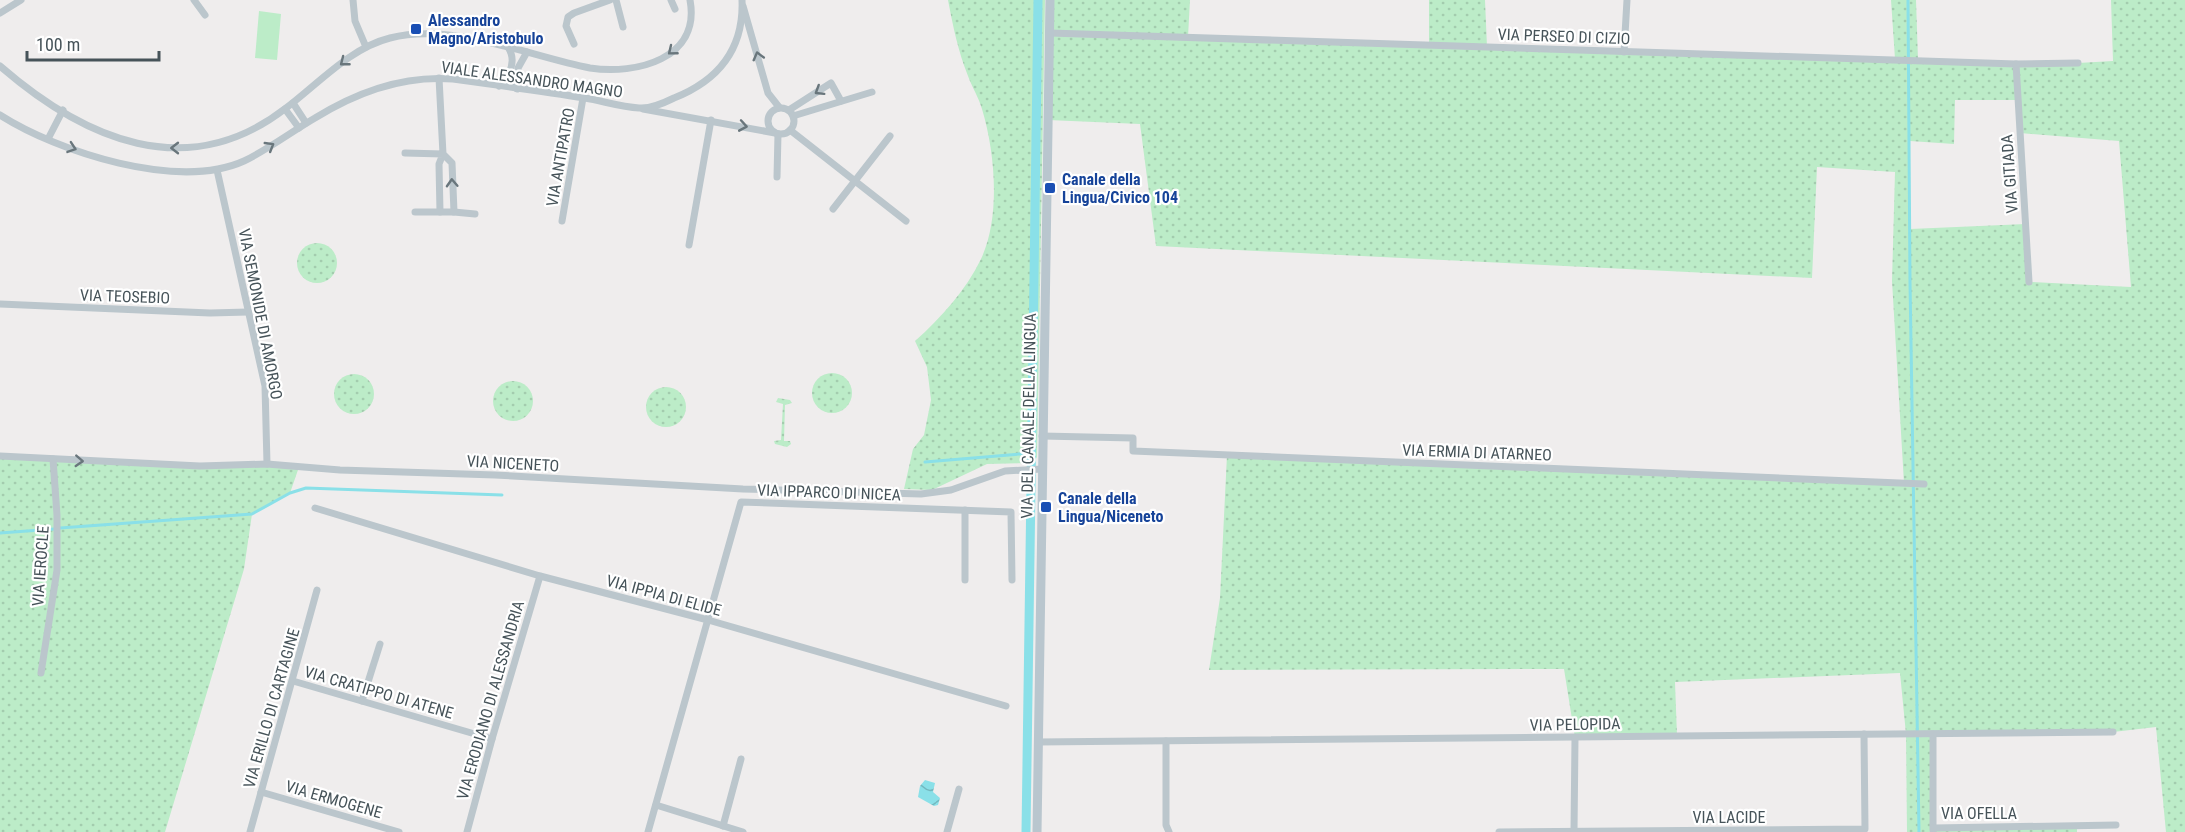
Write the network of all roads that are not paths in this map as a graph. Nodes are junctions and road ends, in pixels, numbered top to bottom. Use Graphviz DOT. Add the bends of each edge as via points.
graph roads {
  1 [pos="21,0"];
  2 [pos="194,0"];
  3 [pos="353,0"];
  4 [pos="610,0"];
  5 [pos="616,0"];
  6 [pos="671,0"];
  7 [pos="690,0"];
  8 [pos="1050,0"];
  9 [pos="1627,0"];
  10 [pos="742,1"];
  11 [pos="598,2"];
  12 [pos="675,9"];
  13 [pos="0,13"];
  14 [pos="205,15"];
  15 [pos="623,27"];
  16 [pos="1050,33"];
  17 [pos="574,44"];
  18 [pos="366,47"];
  19 [pos="508,47"];
  20 [pos="527,52"];
  21 [pos="1624,52"];
  22 [pos="2078,63"];
  23 [pos="2016,64"];
  24 [pos="0,66"];
  25 [pos="439,78"];
  26 [pos="499,86"];
  27 [pos="517,88"];
  28 [pos="872,92"];
  29 [pos="583,98"];
  30 [pos="841,101"];
  31 [pos="292,103"];
  32 [pos="778,107"];
  33 [pos="285,109"];
  34 [pos="641,109"];
  35 [pos="63,110"];
  36 [pos="791,113"];
  37 [pos="0,114"];
  38 [pos="711,120"];
  39 [pos="306,123"];
  40 [pos="299,128"];
  41 [pos="790,130"];
  42 [pos="776,133"];
  43 [pos="890,136"];
  44 [pos="48,139"];
  45 [pos="405,153"];
  46 [pos="443,154"];
  47 [pos="217,170"];
  48 [pos="777,177"];
  49 [pos="855,180"];
  50 [pos="832,209"];
  51 [pos="415,212"];
  52 [pos="440,212"];
  53 [pos="454,212"];
  54 [pos="475,214"];
  55 [pos="562,221"];
  56 [pos="906,221"];
  57 [pos="689,245"];
  58 [pos="2029,282"];
  59 [pos="0,304"];
  60 [pos="248,312"];
  61 [pos="1042,435"];
  62 [pos="0,456"];
  63 [pos="53,459"];
  64 [pos="267,464"];
  65 [pos="1038,469"];
  66 [pos="1924,484"];
  67 [pos="743,489"];
  68 [pos="741,502"];
  69 [pos="315,508"];
  70 [pos="965,510"];
  71 [pos="540,576"];
  72 [pos="965,580"];
  73 [pos="1012,580"];
  74 [pos="318,590"];
  75 [pos="708,620"];
  76 [pos="380,644"];
  77 [pos="41,674"];
  78 [pos="293,681"];
  79 [pos="362,701"];
  80 [pos="1006,705"];
  81 [pos="2113,732"];
  82 [pos="1864,734"];
  83 [pos="1933,734"];
  84 [pos="1575,738"];
  85 [pos="492,739"];
  86 [pos="1166,741"];
  87 [pos="1038,742"];
  88 [pos="741,759"];
  89 [pos="959,789"];
  90 [pos="261,792"];
  91 [pos="656,805"];
  92 [pos="2116,825"];
  93 [pos="723,826"];
  94 [pos="1933,830"];
  95 [pos="250,832"];
  96 [pos="399,832"];
  97 [pos="467,832"];
  98 [pos="648,832"];
  99 [pos="744,832"];
  100 [pos="948,832"];
  101 [pos="1037,832"];
  102 [pos="1169,832"];
  103 [pos="1499,832"];
  104 [pos="1574,832"];
  1 -- 13 [label="street"];
  2 -- 14 [label="street"];
  3 -- 18 [label="street" via="354,18"];
  4 -- 11 [label="street"];
  5 -- 15 [label="street"];
  6 -- 12 [label="street"];
  7 -- 20 [label="street, VIALE ALESSANDRO MAGNO, one-way" via="692,22 684,40 669,55 649,64 602,69"];
  8 -- 16 [label="street, VIA DEL CANALE DELLA LINGUA"];
  9 -- 21 [label="street"];
  32 -- 10 [label="street, one-way" via="768,93"];
  10 -- 34 [label="street, VIALE ALESSANDRO MAGNO" via="737,39 719,69 684,94"];
  11 -- 17 [label="street" via="567,19"];
  16 -- 21 [label="street, VIA PERSEO DI CIZIO"];
  16 -- 61 [label="street, VIA DEL CANALE DELLA LINGUA"];
  18 -- 19 [label="street, VIALE ALESSANDRO MAGNO" via="418,34"];
  18 -- 31 [label="street, VIALE ALESSANDRO MAGNO, one-way"];
  19 -- 20 [label="street, VIALE ALESSANDRO MAGNO"];
  19 -- 26 [label="street" via="511,66"];
  20 -- 27 [label="street" via="518,68"];
  21 -- 23 [label="street, VIA PERSEO DI CIZIO"];
  22 -- 23 [label="street, VIA PERSEO DI CIZIO"];
  23 -- 58 [label="street, VIA GITIADA"];
  24 -- 35 [label="street, VIALE ALESSANDRO MAGNO"];
  25 -- 26 [label="street, VIALE ALESSANDRO MAGNO"];
  25 -- 39 [label="street, VIALE ALESSANDRO MAGNO" via="381,87"];
  25 -- 46 [label="street"];
  26 -- 27 [label="street, VIALE ALESSANDRO MAGNO"];
  27 -- 29 [label="street, VIALE ALESSANDRO MAGNO"];
  28 -- 30 [label="street"];
  29 -- 34 [label="street, VIALE ALESSANDRO MAGNO"];
  29 -- 55 [label="street, VIA ANTIPATRO"];
  30 -- 36 [label="street"];
  30 -- 36 [label="street, one-way" via="831,83"];
  31 -- 33 [label="street, VIALE ALESSANDRO MAGNO"];
  31 -- 39 [label="street"];
  32 -- 36 [label="street"];
  32 -- 42 [label="street" via="767,121"];
  33 -- 35 [label="street, VIALE ALESSANDRO MAGNO, one-way" via="230,139 180,148 126,141"];
  33 -- 40 [label="street"];
  34 -- 38 [label="street"];
  35 -- 44 [label="street"];
  36 -- 41 [label="street" via="794,125"];
  37 -- 44 [label="street, VIALE ALESSANDRO MAGNO"];
  38 -- 42 [label="street, one-way"];
  38 -- 57 [label="street"];
  39 -- 40 [label="street, VIALE ALESSANDRO MAGNO"];
  47 -- 40 [label="street, VIALE ALESSANDRO MAGNO, one-way" via="252,156"];
  41 -- 42 [label="street"];
  41 -- 49 [label="street"];
  42 -- 48 [label="street"];
  43 -- 49 [label="street"];
  44 -- 47 [label="street, VIALE ALESSANDRO MAGNO, one-way" via="94,156 157,169"];
  45 -- 46 [label="street"];
  46 -- 52 [label="street" via="439,164"];
  53 -- 46 [label="street, one-way" via="452,163"];
  47 -- 60 [label="street, VIA SEMONIDE DI AMORGO"];
  49 -- 50 [label="street"];
  49 -- 56 [label="street"];
  51 -- 52 [label="street"];
  52 -- 53 [label="street"];
  53 -- 54 [label="street"];
  59 -- 60 [label="street, VIA TEOSEBIO"];
  60 -- 64 [label="street, VIA SEMONIDE DI AMORGO" via="265,386"];
  61 -- 65 [label="street, VIA DEL CANALE DELLA LINGUA"];
  61 -- 66 [label="street, VIA ERMIA DI ATARNEO" via="1133,438 1133,451"];
  62 -- 63 [label="street, VIA NICENETO"];
  63 -- 64 [label="street, VIA NICENETO, one-way" via="200,466"];
  63 -- 77 [label="street, VIA IEROCLE" via="57,570"];
  64 -- 67 [label="street, VIA NICENETO"];
  65 -- 67 [label="street, VIA NICENETO" via="1001,472 933,493"];
  65 -- 87 [label="street, VIA DEL CANALE DELLA LINGUA"];
  67 -- 68 [label="street"];
  68 -- 70 [label="street, VIA IPPARCO DI NICEA"];
  68 -- 75 [label="street, VIA IPPARCO DI NICEA"];
  69 -- 71 [label="street, VIA IPPIA DI ELIDE"];
  70 -- 72 [label="street"];
  70 -- 73 [label="street, VIA IPPARCO DI NICEA" via="1011,512"];
  71 -- 75 [label="street, VIA IPPIA DI ELIDE"];
  71 -- 85 [label="street, VIA ERODIANO DI ALESSANDRIA"];
  74 -- 78 [label="street, VIA ERILLO DI CARTAGINE"];
  75 -- 80 [label="street, VIA IPPIA DI ELIDE"];
  75 -- 91 [label="street, VIA IPPARCO DI NICEA"];
  76 -- 79 [label="street"];
  78 -- 79 [label="street, VIA CRATIPPO DI ATENE"];
  78 -- 90 [label="street, VIA ERILLO DI CARTAGINE"];
  79 -- 85 [label="street, VIA CRATIPPO DI ATENE"];
  81 -- 83 [label="street, VIA PELOPIDA"];
  82 -- 83 [label="street, VIA PELOPIDA"];
  82 -- 84 [label="street, VIA PELOPIDA"];
  82 -- 104 [label="street, VIA LACIDE" via="1865,829"];
  83 -- 94 [label="street, VIA OFELLA"];
  84 -- 86 [label="street, VIA PELOPIDA"];
  84 -- 104 [label="street"];
  85 -- 97 [label="street, VIA ERODIANO DI ALESSANDRIA"];
  86 -- 87 [label="street, VIA PELOPIDA"];
  86 -- 102 [label="street"];
  87 -- 101 [label="street, VIA DEL CANALE DELLA LINGUA"];
  88 -- 93 [label="street"];
  89 -- 100 [label="street"];
  90 -- 95 [label="street, VIA ERILLO DI CARTAGINE"];
  90 -- 96 [label="street, VIA ERMOGENE"];
  91 -- 93 [label="street"];
  91 -- 98 [label="street, VIA IPPARCO DI NICEA"];
  92 -- 94 [label="street, VIA OFELLA"];
  93 -- 99 [label="street"];
  103 -- 104 [label="street, VIA LACIDE"];
}
